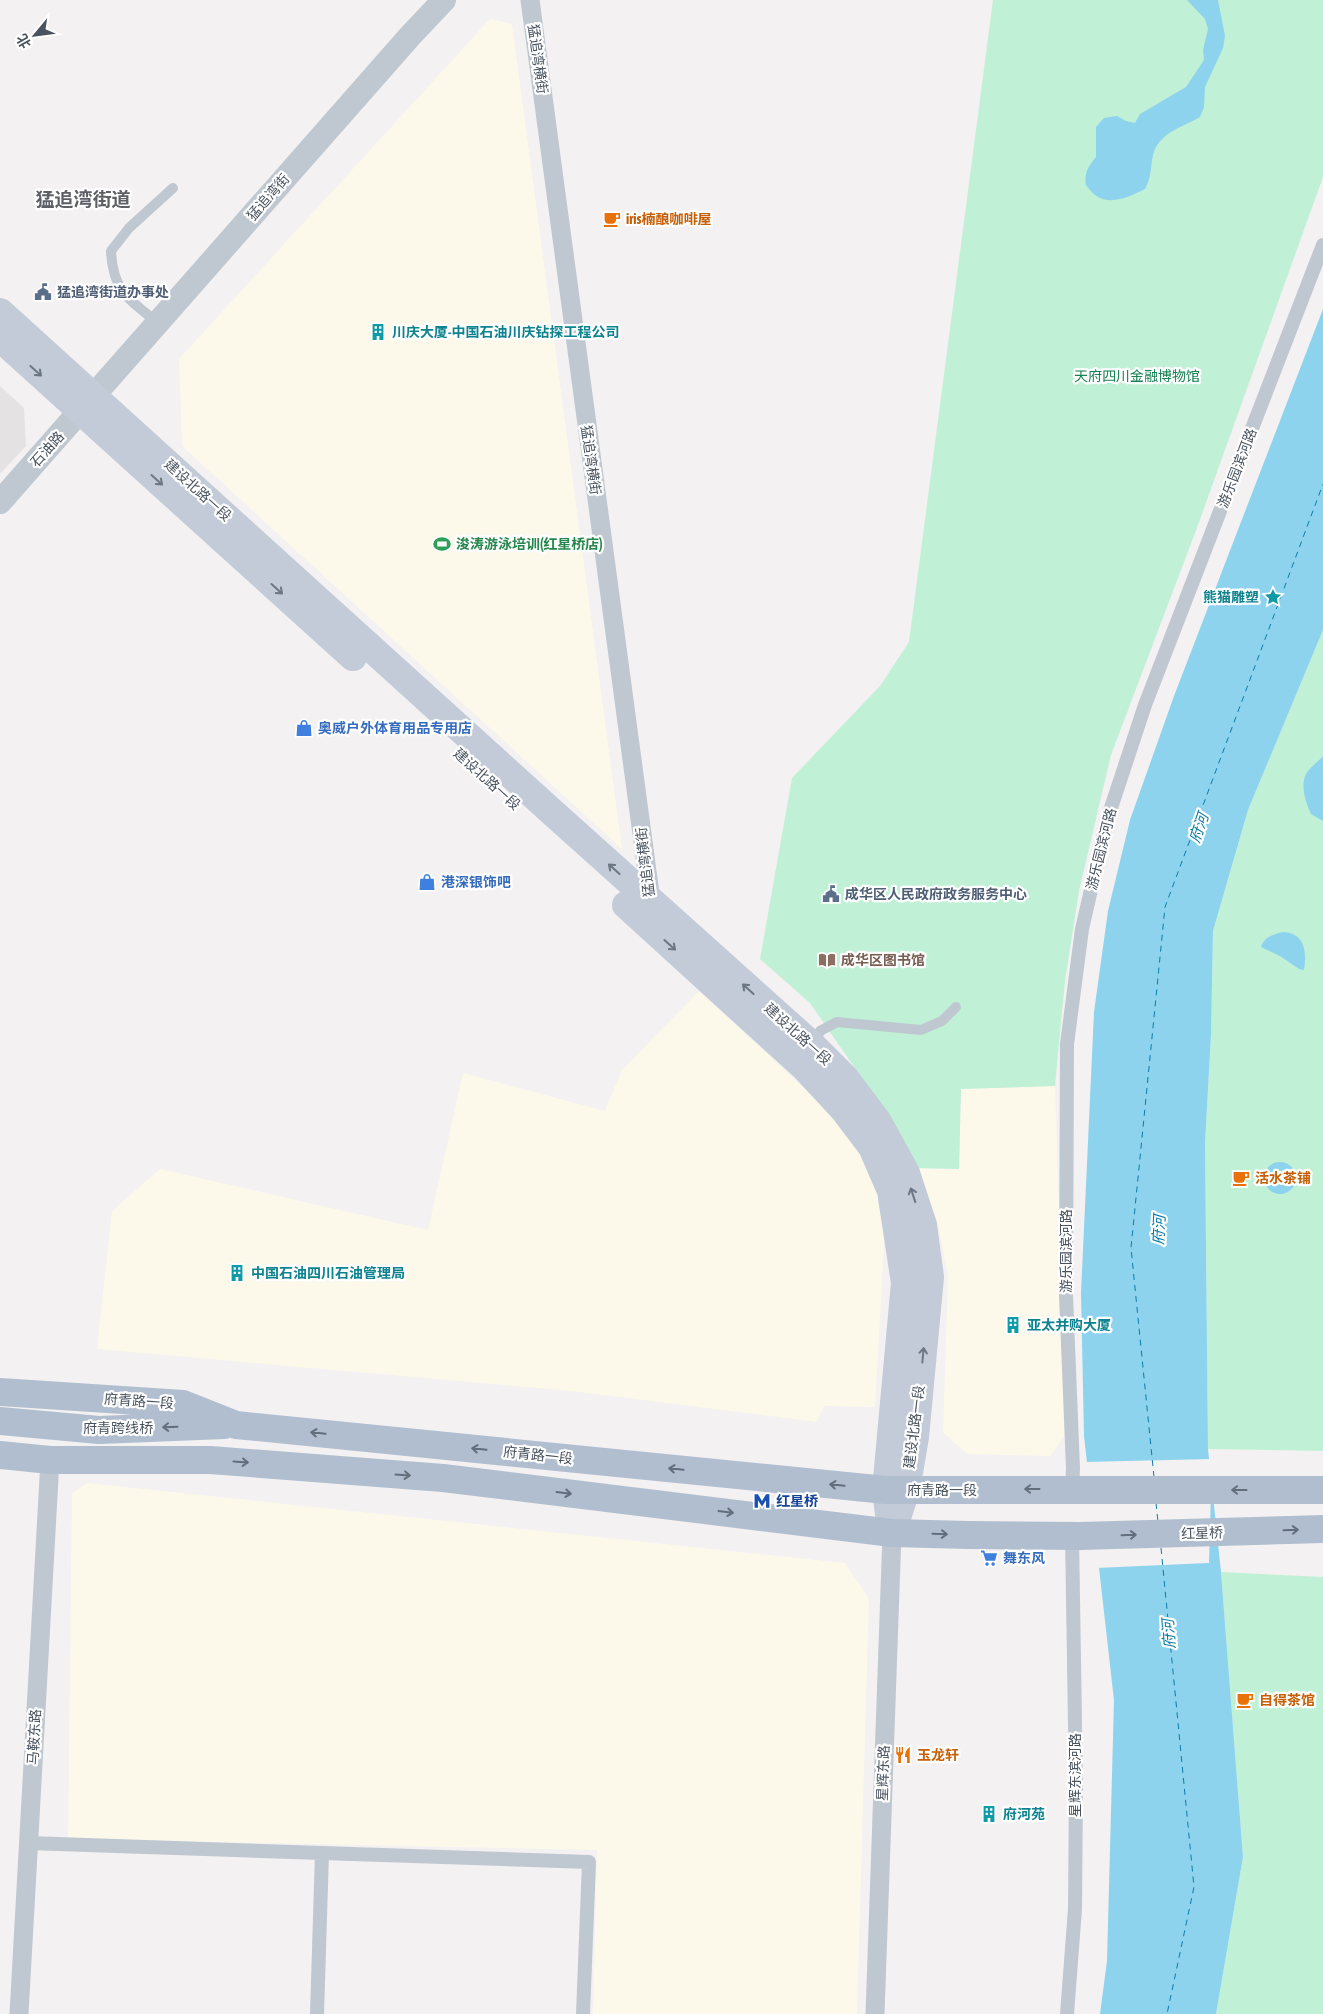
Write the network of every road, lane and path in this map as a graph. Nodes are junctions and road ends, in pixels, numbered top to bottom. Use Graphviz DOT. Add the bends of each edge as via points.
graph roads {
  1 [pos="444,0"];
  2 [pos="530,0"];
  3 [pos="173,188"];
  4 [pos="1323,245"];
  5 [pos="0,312"];
  6 [pos="158,323"];
  7 [pos="0,338"];
  8 [pos="88,404"];
  9 [pos="0,502"];
  10 [pos="645,910"];
  11 [pos="956,1007"];
  12 [pos="813,1046"];
  13 [pos="0,1392"];
  14 [pos="0,1421"];
  15 [pos="236,1425"];
  16 [pos="0,1434"];
  17 [pos="97,1437"];
  18 [pos="0,1455"];
  19 [pos="50,1460"];
  20 [pos="210,1460"];
  21 [pos="1076,1489"];
  22 [pos="896,1490"];
  23 [pos="1323,1490"];
  24 [pos="1323,1529"];
  25 [pos="892,1533"];
  26 [pos="1076,1536"];
  27 [pos="28,1843"];
  28 [pos="322,1853"];
  29 [pos="19,2014"];
  30 [pos="317,2014"];
  31 [pos="583,2014"];
  32 [pos="875,2014"];
  33 [pos="1067,2014"];
  1 -- 6 [label="street, 猛追湾街"];
  2 -- 10 [label="street, 猛追湾横街"];
  3 -- 6 [label="lane" via="129,228 111,251 118,288"];
  4 -- 21 [label="street, 游乐园滨河路" via="1145,705 1107,820 1082,929 1067,1044 1066,1295"];
  5 -- 8 [label="main road, 建设北路一段"];
  6 -- 8 [label="street, 猛追湾街"];
  7 -- 8 [label="main road, 建设北路一段, one-way"];
  8 -- 9 [label="street, 石油路"];
  8 -- 10 [label="main road, 建设北路一段"];
  12 -- 10 [label="main road, 建设北路一段, one-way"];
  10 -- 22 [label="main road, 建设北路一段, one-way" via="844,1110 872,1147 888,1182 905,1283"];
  11 -- 12 [label="lane" via="942,1021 921,1030 837,1022 820,1031"];
  22 -- 12 [label="main road, 建设北路一段, one-way" via="915,1437 930,1276 922,1225 906,1173 878,1122 845,1078"];
  13 -- 15 [label="main road, 府青路一段" via="183,1404"];
  14 -- 17 [label="main road, 府青跨线桥, bridge"];
  15 -- 17 [label="main road, 府青跨线桥, one-way"];
  22 -- 15 [label="main road, 府青路一段, one-way"];
  16 -- 17 [label="main road, 府青跨线桥"];
  17 -- 20 [label="main road, 府青跨线桥"];
  18 -- 19 [label="main road"];
  19 -- 20 [label="main road"];
  19 -- 27 [label="street, 马鞍东路"];
  20 -- 25 [label="main road, one-way" via="443,1478"];
  21 -- 22 [label="main road, 府青路一段, one-way"];
  23 -- 21 [label="main road, one-way"];
  22 -- 25 [label="main road, 建设北路一段"];
  26 -- 24 [label="main road, 红星桥, one-way, bridge"];
  25 -- 26 [label="main road, one-way"];
  25 -- 32 [label="street, 星辉东路"];
  26 -- 33 [label="street, 星辉东滨河路" via="1075,1900"];
  27 -- 28 [label="street"];
  27 -- 29 [label="street, 马鞍东路"];
  28 -- 30 [label="street"];
  28 -- 31 [label="street" via="588,1862"];
}
